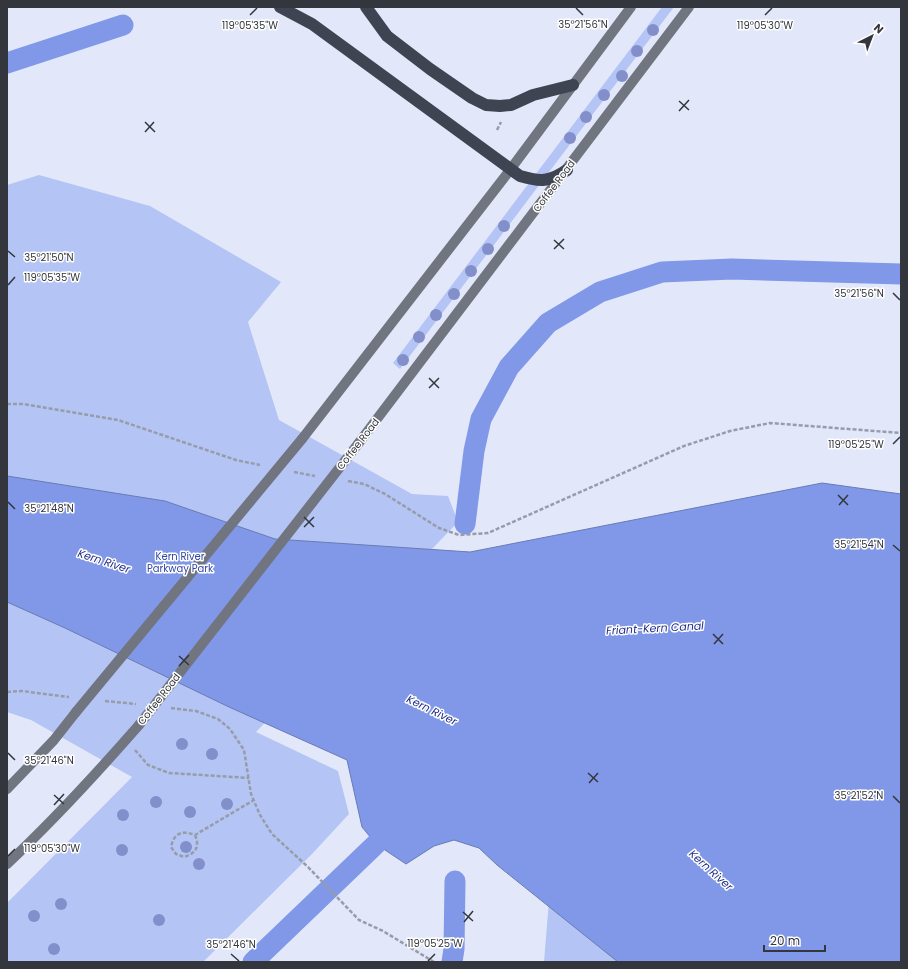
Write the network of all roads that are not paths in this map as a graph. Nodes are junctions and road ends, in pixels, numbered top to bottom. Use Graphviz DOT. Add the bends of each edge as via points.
graph roads {
  1 [pos="280,7"];
  2 [pos="366,7"];
  3 [pos="631,7"];
  4 [pos="689,7"];
  5 [pos="573,85"];
  6 [pos="510,170"];
  7 [pos="567,170"];
  8 [pos="7,789"];
  9 [pos="7,864"];
  1 -- 6 [label="highway" via="312,24"];
  2 -- 5 [label="highway" via="387,36 430,69 486,105 511,105 533,95"];
  3 -- 5 [label="main road"];
  4 -- 7 [label="main road, Coffee Road"];
  5 -- 6 [label="main road"];
  6 -- 7 [label="highway" via="520,176 540,181 549,180"];
  6 -- 8 [label="main road, bridge" via="302,439 54,740"];
  7 -- 9 [label="main road, Coffee Road, bridge" via="139,725 94,777"];
}
